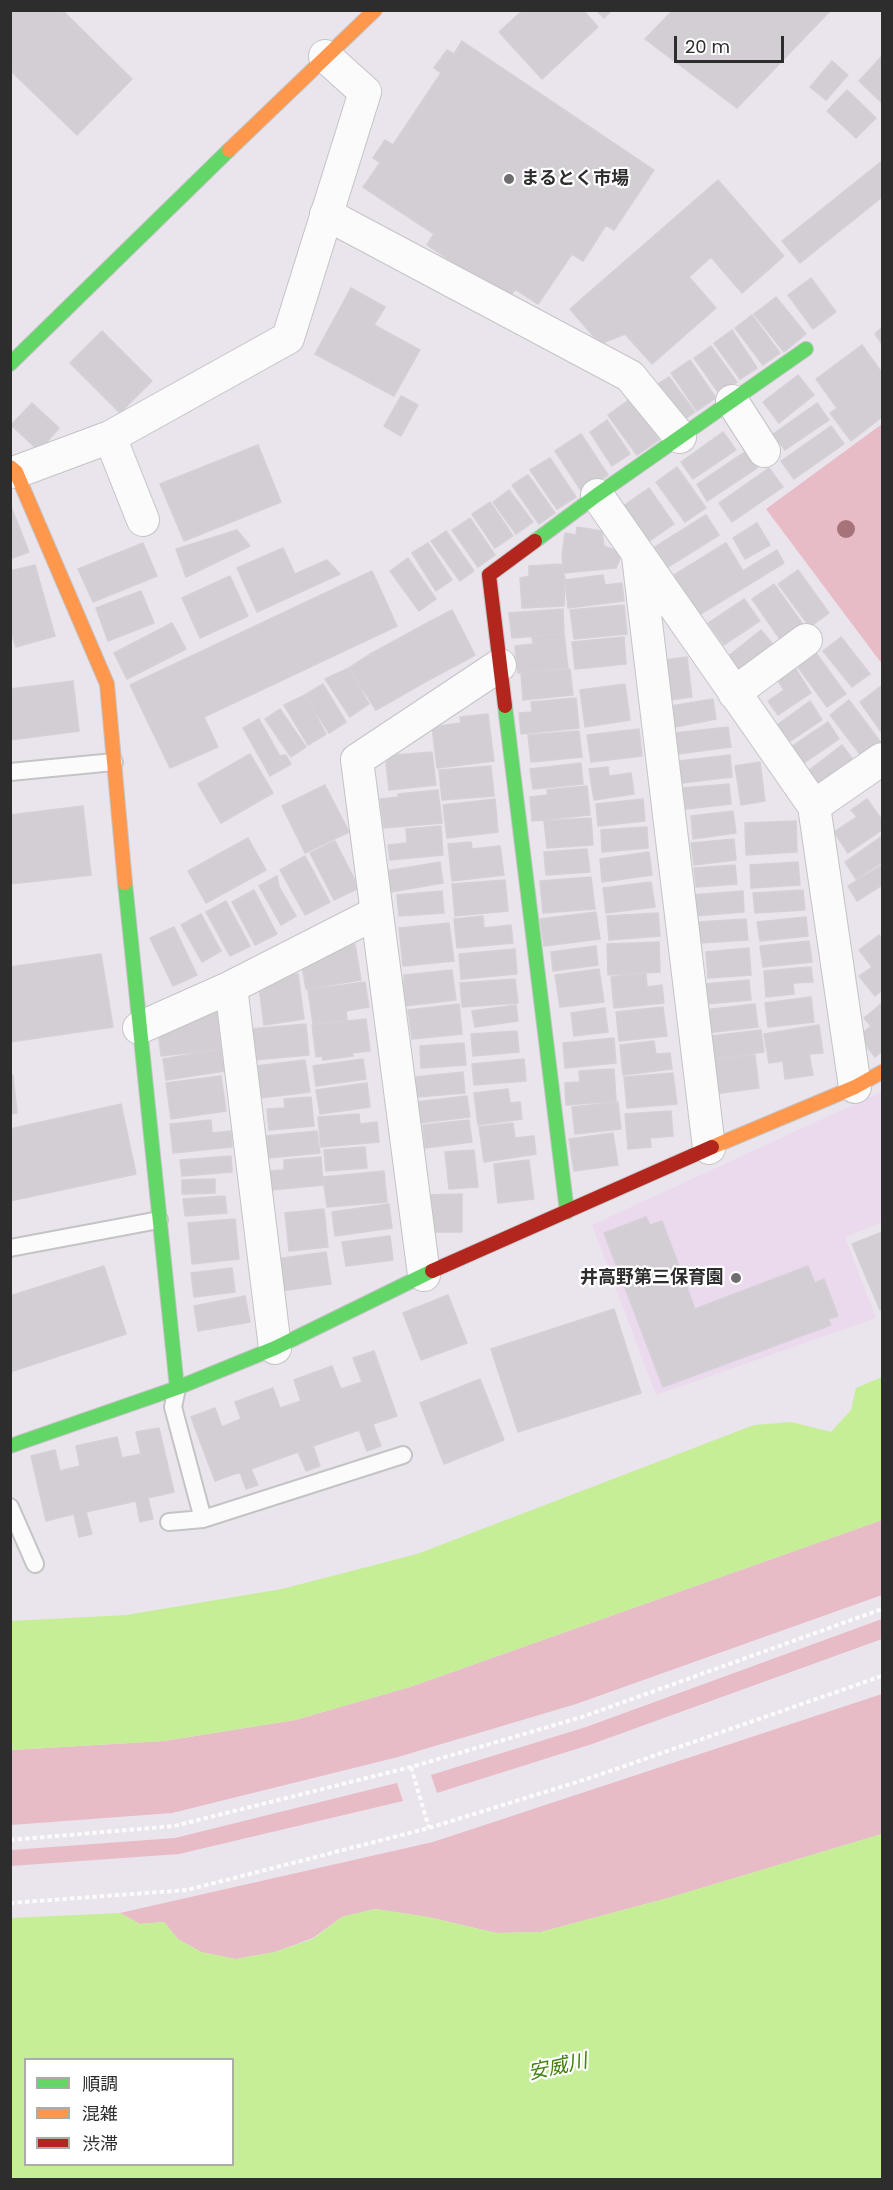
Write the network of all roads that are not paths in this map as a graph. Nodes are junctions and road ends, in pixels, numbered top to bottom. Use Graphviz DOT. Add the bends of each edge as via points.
graph roads {
  1 [pos="375,10"];
  2 [pos="325,56"];
  3 [pos="326,214"];
  4 [pos="806,349"];
  5 [pos="10,364"];
  6 [pos="732,401"];
  7 [pos="110,437"];
  8 [pos="680,437"];
  9 [pos="764,451"];
  10 [pos="13,470"];
  11 [pos="597,495"];
  12 [pos="143,520"];
  13 [pos="637,552"];
  14 [pos="806,640"];
  15 [pos="500,665"];
  16 [pos="734,693"];
  17 [pos="882,759"];
  18 [pos="114,762"];
  19 [pos="10,772"];
  20 [pos="814,806"];
  21 [pos="376,913"];
  22 [pos="231,987"];
  23 [pos="139,1028"];
  24 [pos="882,1072"];
  25 [pos="855,1087"];
  26 [pos="709,1148"];
  27 [pos="567,1212"];
  28 [pos="159,1220"];
  29 [pos="10,1248"];
  30 [pos="424,1275"];
  31 [pos="275,1348"];
  32 [pos="177,1388"];
  33 [pos="10,1446"];
  34 [pos="403,1455"];
  35 [pos="10,1507"];
  36 [pos="203,1519"];
  37 [pos="169,1522"];
  38 [pos="35,1564"];
  1 -- 2 [label="street"];
  2 -- 3 [label="street" via="365,92"];
  2 -- 5 [label="street"];
  3 -- 7 [label="street" via="288,338"];
  3 -- 8 [label="street" via="630,376"];
  4 -- 6 [label="street"];
  6 -- 8 [label="street"];
  6 -- 9 [label="street"];
  7 -- 10 [label="street"];
  7 -- 12 [label="street"];
  8 -- 11 [label="street"];
  10 -- 18 [label="street" via="107,684"];
  11 -- 13 [label="street"];
  11 -- 15 [label="street" via="489,575"];
  13 -- 16 [label="street"];
  13 -- 26 [label="street"];
  14 -- 16 [label="street"];
  15 -- 21 [label="street" via="357,760"];
  15 -- 27 [label="street"];
  16 -- 20 [label="street"];
  17 -- 20 [label="street"];
  18 -- 19 [label="lane"];
  18 -- 23 [label="street"];
  20 -- 25 [label="street"];
  21 -- 22 [label="street"];
  21 -- 30 [label="street"];
  22 -- 23 [label="street"];
  22 -- 31 [label="street"];
  23 -- 28 [label="street"];
  24 -- 25 [label="street"];
  25 -- 26 [label="street"];
  26 -- 27 [label="street"];
  27 -- 30 [label="street"];
  28 -- 29 [label="lane"];
  28 -- 32 [label="street"];
  30 -- 31 [label="street"];
  31 -- 32 [label="street"];
  32 -- 33 [label="street"];
  32 -- 36 [label="lane" via="173,1407"];
  34 -- 36 [label="lane"];
  35 -- 38 [label="lane"];
  36 -- 37 [label="lane"];
}
